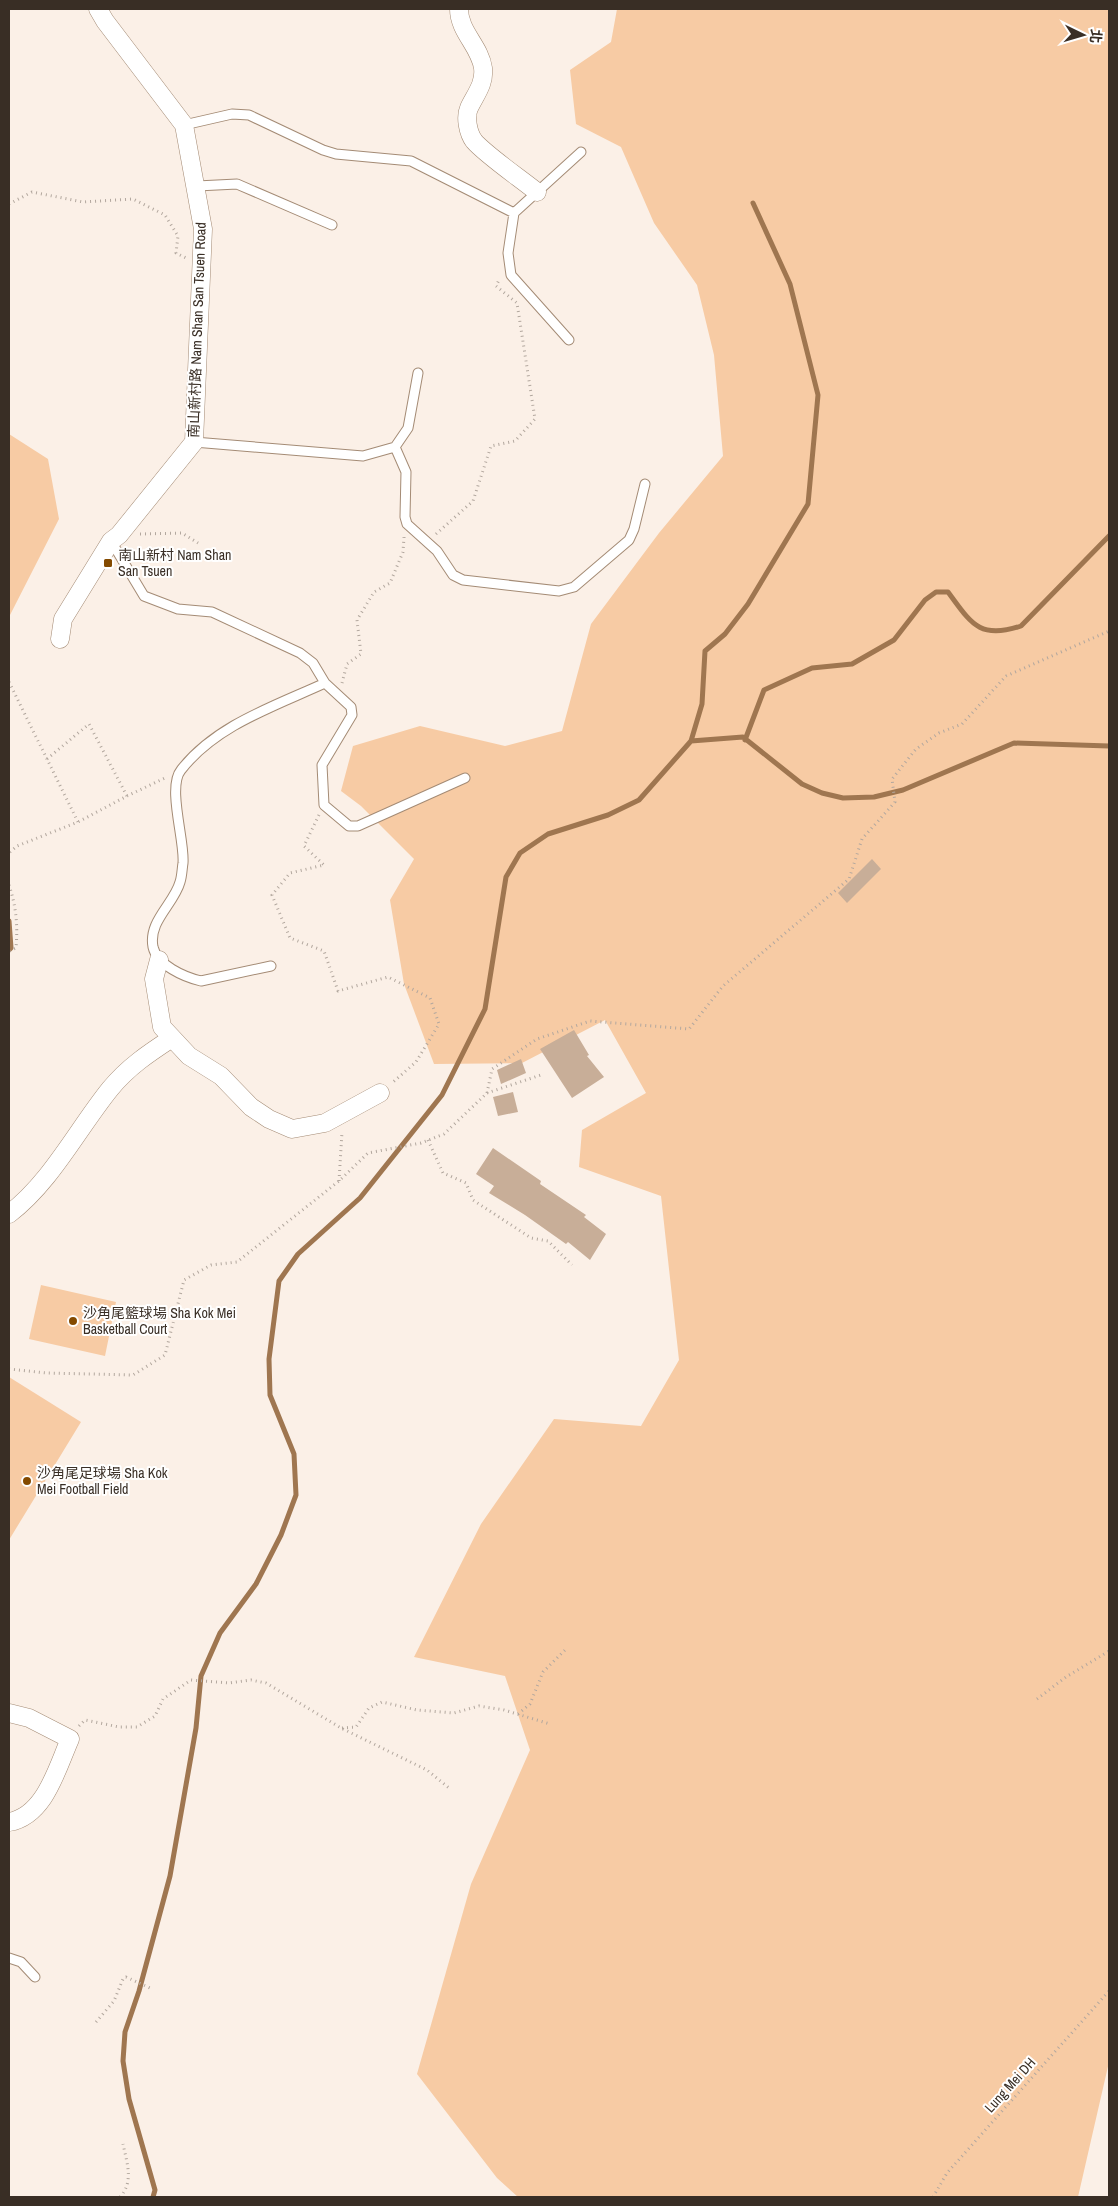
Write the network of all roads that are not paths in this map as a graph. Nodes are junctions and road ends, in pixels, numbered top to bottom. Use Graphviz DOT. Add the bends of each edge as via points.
graph roads {
  1 [pos="98,9"];
  2 [pos="459,9"];
  3 [pos="184,125"];
  4 [pos="581,152"];
  5 [pos="197,186"];
  6 [pos="537,192"];
  7 [pos="514,213"];
  8 [pos="332,224"];
  9 [pos="569,340"];
  10 [pos="418,373"];
  11 [pos="194,442"];
  12 [pos="395,447"];
  13 [pos="644,484"];
  14 [pos="115,538"];
  15 [pos="60,639"];
  16 [pos="325,683"];
  17 [pos="465,778"];
  18 [pos="159,960"];
  19 [pos="271,966"];
  20 [pos="172,1038"];
  21 [pos="380,1093"];
  22 [pos="9,1214"];
  23 [pos="9,1714"];
  24 [pos="9,1822"];
  25 [pos="9,1958"];
  26 [pos="35,1977"];
  1 -- 3 [label="street"];
  2 -- 6 [label="street" via="465,33 483,68 483,80 468,109 467,124 474,140"];
  3 -- 5 [label="street, 南山新村路 Nam Shan San Tsuen Road"];
  3 -- 7 [label="lane" via="232,114 248,115 336,154 411,160"];
  4 -- 6 [label="lane"];
  5 -- 8 [label="lane" via="237,184"];
  5 -- 11 [label="street, 南山新村路 Nam Shan San Tsuen Road" via="203,229"];
  6 -- 7 [label="lane"];
  7 -- 9 [label="lane" via="508,264 511,275"];
  10 -- 12 [label="lane" via="408,428"];
  11 -- 12 [label="lane" via="363,456"];
  11 -- 14 [label="street, 南山新村路 Nam Shan San Tsuen Road"];
  12 -- 13 [label="lane" via="406,472 405,517 412,530 437,551 453,574 463,580 560,591 574,587 628,540 634,529"];
  14 -- 15 [label="street, 南山新村路 Nam Shan San Tsuen Road" via="63,619"];
  14 -- 16 [label="lane" via="144,596 178,609 212,612 300,653 312,663"];
  16 -- 17 [label="lane" via="351,707 352,715 322,765 324,805 349,826 358,826"];
  16 -- 18 [label="lane" via="224,729 179,772 176,787 183,861 180,883 159,917 153,936 153,947"];
  18 -- 19 [label="lane" via="192,979 201,980"];
  18 -- 20 [label="street" via="154,979 159,1010 162,1027"];
  20 -- 21 [label="street" via="190,1056 221,1076 251,1107 292,1129 325,1123"];
  20 -- 22 [label="street" via="135,1062 111,1088 48,1173"];
  23 -- 24 [label="street" via="29,1718 70,1739 33,1812"];
  25 -- 26 [label="lane" via="21,1962"];
}
